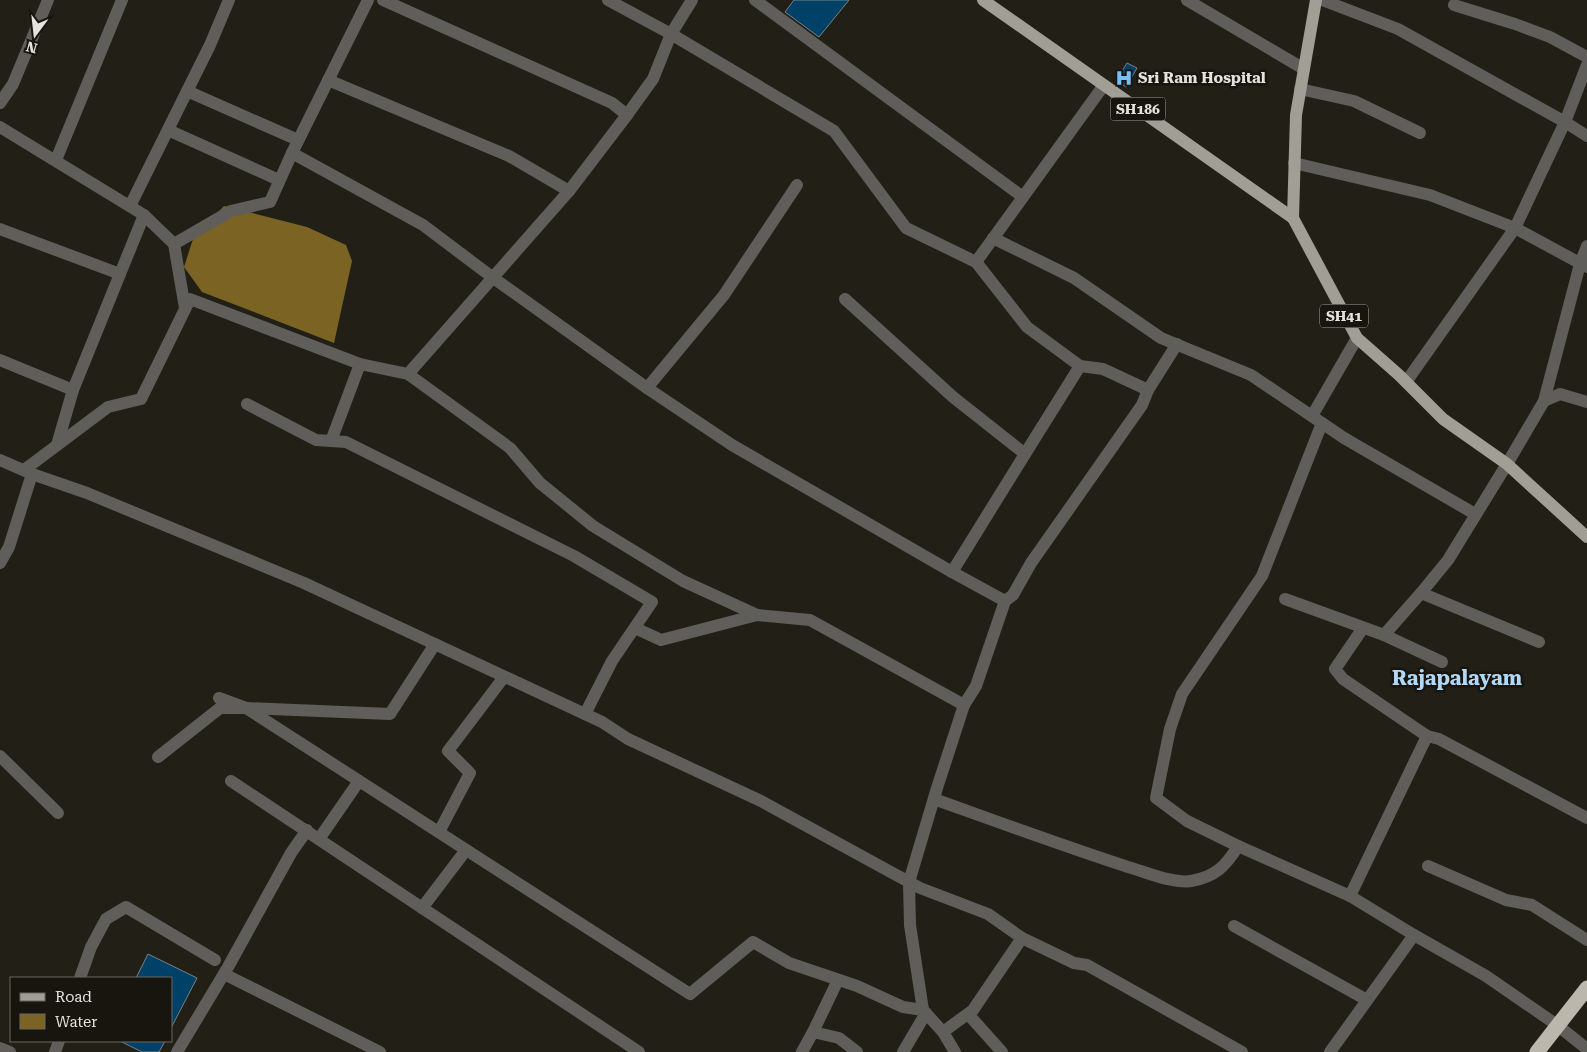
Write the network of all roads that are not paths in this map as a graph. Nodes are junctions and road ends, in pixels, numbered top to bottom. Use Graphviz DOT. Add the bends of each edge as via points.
graph roads {
  1 [pos="48,0"];
  2 [pos="122,0"];
  3 [pos="229,0"];
  4 [pos="368,0"];
  5 [pos="383,0"];
  6 [pos="608,0"];
  7 [pos="692,0"];
  8 [pos="756,0"];
  9 [pos="983,0"];
  10 [pos="1187,0"];
  11 [pos="1316,0"];
  12 [pos="1322,0"];
  13 [pos="1454,5"];
  14 [pos="671,34"];
  15 [pos="1587,57"];
  16 [pos="1587,64"];
  17 [pos="1304,69"];
  18 [pos="328,80"];
  19 [pos="1104,85"];
  20 [pos="1300,90"];
  21 [pos="187,91"];
  22 [pos="0,103"];
  23 [pos="627,115"];
  24 [pos="1565,122"];
  25 [pos="0,127"];
  26 [pos="168,130"];
  27 [pos="1420,133"];
  28 [pos="1587,136"];
  29 [pos="298,140"];
  30 [pos="292,153"];
  31 [pos="56,160"];
  32 [pos="1294,163"];
  33 [pos="279,180"];
  34 [pos="797,185"];
  35 [pos="569,190"];
  36 [pos="1023,197"];
  37 [pos="130,206"];
  38 [pos="144,215"];
  39 [pos="1293,218"];
  40 [pos="1516,228"];
  41 [pos="0,229"];
  42 [pos="993,238"];
  43 [pos="174,244"];
  44 [pos="1587,246"];
  45 [pos="976,262"];
  46 [pos="1583,265"];
  47 [pos="120,274"];
  48 [pos="492,277"];
  49 [pos="845,299"];
  50 [pos="185,308"];
  51 [pos="1357,338"];
  52 [pos="1177,344"];
  53 [pos="0,360"];
  54 [pos="360,364"];
  55 [pos="1080,366"];
  56 [pos="408,374"];
  57 [pos="1406,382"];
  58 [pos="647,388"];
  59 [pos="73,390"];
  60 [pos="1148,390"];
  61 [pos="1544,401"];
  62 [pos="1587,402"];
  63 [pos="247,404"];
  64 [pos="1317,420"];
  65 [pos="331,441"];
  66 [pos="57,445"];
  67 [pos="1025,454"];
  68 [pos="0,460"];
  69 [pos="1507,464"];
  70 [pos="28,472"];
  71 [pos="1475,514"];
  72 [pos="1587,537"];
  73 [pos="5,543"];
  74 [pos="0,562"];
  75 [pos="952,572"];
  76 [pos="1421,593"];
  77 [pos="1286,599"];
  78 [pos="1005,602"];
  79 [pos="757,615"];
  80 [pos="635,628"];
  81 [pos="1363,628"];
  82 [pos="1384,635"];
  83 [pos="1539,642"];
  84 [pos="435,644"];
  85 [pos="1442,662"];
  86 [pos="504,677"];
  87 [pos="219,698"];
  88 [pos="964,705"];
  89 [pos="246,708"];
  90 [pos="585,714"];
  91 [pos="1427,736"];
  92 [pos="0,756"];
  93 [pos="158,757"];
  94 [pos="231,781"];
  95 [pos="359,781"];
  96 [pos="934,800"];
  97 [pos="58,813"];
  98 [pos="1587,818"];
  99 [pos="307,830"];
  100 [pos="439,832"];
  101 [pos="319,839"];
  102 [pos="1238,846"];
  103 [pos="466,850"];
  104 [pos="1428,866"];
  105 [pos="909,882"];
  106 [pos="1350,896"];
  107 [pos="422,908"];
  108 [pos="1234,926"];
  109 [pos="1414,935"];
  110 [pos="1022,938"];
  111 [pos="1587,940"];
  112 [pos="215,960"];
  113 [pos="224,974"];
  114 [pos="80,977"];
  115 [pos="838,980"];
  116 [pos="1587,988"];
  117 [pos="1367,1000"];
  118 [pos="924,1012"];
  119 [pos="968,1014"];
  120 [pos="1557,1025"];
  121 [pos="813,1032"];
  122 [pos="942,1032"];
  123 [pos="0,1048"];
  124 [pos="1587,1048"];
  125 [pos="10,1052"];
  126 [pos="177,1052"];
  127 [pos="380,1052"];
  128 [pos="639,1052"];
  129 [pos="802,1052"];
  130 [pos="857,1052"];
  131 [pos="903,1052"];
  132 [pos="955,1052"];
  133 [pos="1002,1052"];
  134 [pos="1242,1052"];
  135 [pos="1330,1052"];
  136 [pos="1537,1052"];
  1 -- 22 [label="street" via="13,84"];
  2 -- 31 [label="street"];
  3 -- 21 [label="street"];
  4 -- 18 [label="street"];
  5 -- 23 [label="street" via="612,103"];
  6 -- 14 [label="street"];
  7 -- 14 [label="street"];
  8 -- 36 [label="street"];
  9 -- 19 [label="main road, SH186"];
  10 -- 17 [label="street"];
  11 -- 17 [label="main road, SH41"];
  12 -- 24 [label="street" via="1398,30"];
  13 -- 15 [label="street" via="1550,37"];
  14 -- 23 [label="street" via="653,79"];
  14 -- 45 [label="street" via="834,131 906,228"];
  16 -- 24 [label="street"];
  17 -- 20 [label="main road, SH41"];
  18 -- 29 [label="street"];
  18 -- 35 [label="street" via="509,156"];
  19 -- 36 [label="street"];
  19 -- 39 [label="main road, SH186"];
  20 -- 27 [label="street" via="1354,101"];
  20 -- 32 [label="main road, SH41"];
  21 -- 26 [label="street"];
  21 -- 29 [label="street"];
  23 -- 35 [label="street"];
  24 -- 28 [label="street"];
  24 -- 40 [label="street"];
  25 -- 31 [label="street"];
  26 -- 33 [label="street"];
  26 -- 37 [label="street"];
  29 -- 30 [label="street"];
  30 -- 33 [label="street"];
  30 -- 48 [label="street" via="423,225"];
  31 -- 37 [label="street"];
  32 -- 39 [label="main road, SH41"];
  32 -- 40 [label="street" via="1430,195"];
  33 -- 43 [label="street" via="270,202 231,211"];
  34 -- 58 [label="street" via="724,295"];
  35 -- 48 [label="street"];
  36 -- 42 [label="street"];
  37 -- 38 [label="street"];
  38 -- 43 [label="street"];
  38 -- 47 [label="street"];
  39 -- 51 [label="main road, SH41"];
  40 -- 46 [label="street"];
  40 -- 57 [label="street"];
  41 -- 47 [label="street"];
  42 -- 45 [label="street"];
  42 -- 52 [label="street" via="1074,278 1161,338"];
  43 -- 50 [label="street"];
  44 -- 46 [label="street"];
  45 -- 55 [label="street" via="1027,327"];
  46 -- 61 [label="street"];
  47 -- 59 [label="street"];
  48 -- 56 [label="street"];
  48 -- 58 [label="street"];
  49 -- 67 [label="street" via="953,397"];
  50 -- 54 [label="street" via="190,299"];
  50 -- 66 [label="street" via="141,399 108,407"];
  51 -- 57 [label="main road, SH41"];
  51 -- 64 [label="street"];
  52 -- 60 [label="street"];
  52 -- 64 [label="street" via="1252,375"];
  53 -- 59 [label="street"];
  54 -- 56 [label="street"];
  54 -- 65 [label="street"];
  55 -- 60 [label="street" via="1103,369"];
  55 -- 67 [label="street"];
  56 -- 79 [label="street" via="510,448 540,483 593,526 683,581"];
  57 -- 69 [label="main road, SH41" via="1443,419"];
  58 -- 75 [label="street" via="732,445"];
  59 -- 66 [label="street"];
  60 -- 78 [label="street" via="1142,405 1031,563 1013,595"];
  61 -- 62 [label="street" via="1560,394"];
  61 -- 69 [label="street"];
  63 -- 65 [label="street" via="316,440"];
  64 -- 71 [label="street"];
  64 -- 102 [label="street" via="1262,576 1182,694 1170,729 1156,798 1187,821"];
  65 -- 80 [label="street" via="346,442 574,556 652,602"];
  66 -- 70 [label="street"];
  67 -- 75 [label="street"];
  68 -- 70 [label="street"];
  69 -- 71 [label="street"];
  69 -- 72 [label="main road, SH41"];
  70 -- 73 [label="street"];
  70 -- 84 [label="street" via="87,492 304,583"];
  71 -- 76 [label="street" via="1448,560"];
  73 -- 74 [label="street"];
  75 -- 78 [label="street"];
  76 -- 82 [label="street"];
  76 -- 83 [label="street"];
  77 -- 81 [label="street"];
  78 -- 88 [label="street" via="976,686"];
  79 -- 80 [label="street" via="661,640"];
  79 -- 88 [label="street" via="810,620"];
  80 -- 90 [label="street" via="612,661"];
  81 -- 82 [label="street"];
  81 -- 91 [label="street" via="1335,669 1343,679"];
  82 -- 85 [label="street"];
  84 -- 86 [label="street"];
  84 -- 89 [label="street" via="390,714"];
  86 -- 90 [label="street"];
  86 -- 100 [label="street" via="448,751 470,772"];
  87 -- 89 [label="street"];
  88 -- 96 [label="street"];
  89 -- 93 [label="street" via="220,708"];
  89 -- 95 [label="street"];
  90 -- 105 [label="street" via="628,739 761,801"];
  91 -- 98 [label="street"];
  91 -- 106 [label="street"];
  92 -- 97 [label="street"];
  94 -- 99 [label="street"];
  95 -- 100 [label="street"];
  95 -- 101 [label="street"];
  96 -- 102 [label="street" via="1168,879 1190,881 1214,874 1229,861"];
  96 -- 105 [label="street"];
  99 -- 101 [label="street"];
  99 -- 113 [label="street"];
  100 -- 103 [label="street"];
  101 -- 107 [label="street"];
  102 -- 106 [label="street"];
  103 -- 107 [label="street"];
  103 -- 115 [label="street" via="690,994 753,942 789,963"];
  104 -- 111 [label="street" via="1506,900 1532,905"];
  105 -- 110 [label="street" via="988,914"];
  105 -- 118 [label="street" via="910,925"];
  106 -- 109 [label="street"];
  107 -- 128 [label="street"];
  108 -- 117 [label="street"];
  109 -- 117 [label="street"];
  109 -- 120 [label="street" via="1486,976"];
  110 -- 119 [label="street"];
  110 -- 134 [label="street" via="1074,963 1087,965"];
  112 -- 114 [label="street" via="126,907 106,919"];
  113 -- 126 [label="street"];
  113 -- 127 [label="street"];
  115 -- 118 [label="street" via="903,1007"];
  115 -- 121 [label="street"];
  116 -- 120 [label="highway"];
  117 -- 135 [label="street"];
  118 -- 122 [label="street"];
  118 -- 131 [label="street"];
  119 -- 122 [label="street"];
  119 -- 133 [label="street"];
  120 -- 124 [label="street"];
  120 -- 136 [label="highway"];
  121 -- 129 [label="street"];
  121 -- 130 [label="street" via="839,1038"];
  122 -- 132 [label="street"];
  123 -- 125 [label="street"];
}
